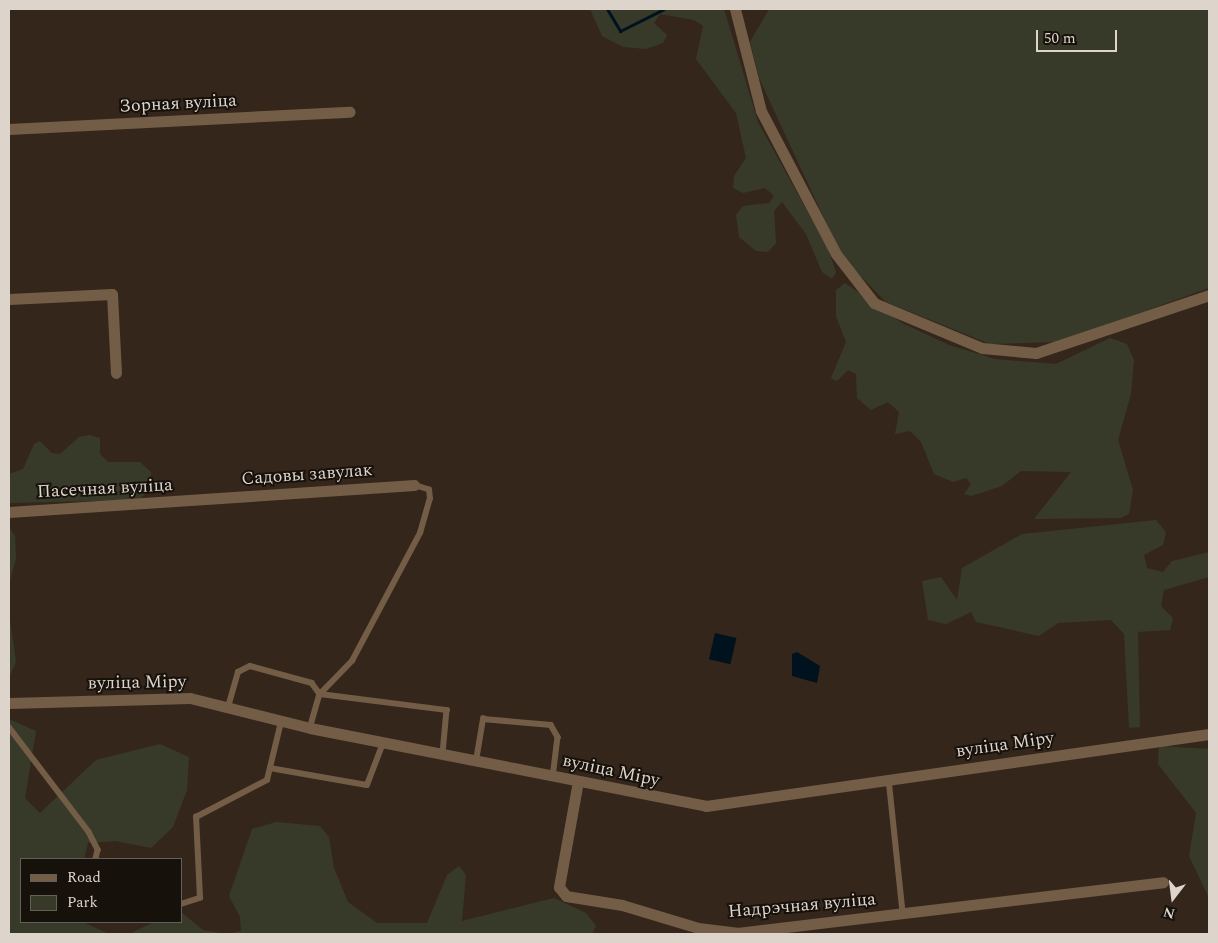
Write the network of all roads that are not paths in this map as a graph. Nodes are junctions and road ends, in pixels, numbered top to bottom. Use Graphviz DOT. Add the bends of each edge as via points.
graph roads {
  1 [pos="735,9"];
  2 [pos="350,112"];
  3 [pos="9,129"];
  4 [pos="1209,295"];
  5 [pos="9,299"];
  6 [pos="116,373"];
  7 [pos="414,485"];
  8 [pos="202,501"];
  9 [pos="9,512"];
  10 [pos="320,694"];
  11 [pos="9,704"];
  12 [pos="228,707"];
  13 [pos="281,722"];
  14 [pos="9,727"];
  15 [pos="310,728"];
  16 [pos="1209,734"];
  17 [pos="383,742"];
  18 [pos="443,754"];
  19 [pos="476,761"];
  20 [pos="270,768"];
  21 [pos="553,776"];
  22 [pos="889,778"];
  23 [pos="578,781"];
  24 [pos="96,858"];
  25 [pos="1163,882"];
  26 [pos="182,904"];
  27 [pos="903,913"];
  1 -- 4 [label="street" via="761,111 836,254 874,303 982,348 1036,353"];
  2 -- 3 [label="street, Зорная вуліца"];
  5 -- 6 [label="street" via="112,294"];
  7 -- 8 [label="street, Садовы завулак"];
  7 -- 10 [label="lane" via="429,490 430,499 420,533 352,661"];
  8 -- 9 [label="street, Пасечная вуліца"];
  10 -- 12 [label="lane" via="312,683 250,666 238,672"];
  10 -- 15 [label="lane"];
  10 -- 18 [label="lane" via="447,710"];
  11 -- 12 [label="street, вуліца Міру" via="190,698"];
  12 -- 13 [label="street, вуліца Міру"];
  13 -- 15 [label="street, вуліца Міру"];
  13 -- 20 [label="lane"];
  14 -- 24 [label="lane" via="89,832 98,850"];
  15 -- 17 [label="street, вуліца Міру"];
  16 -- 22 [label="street, вуліца Міру"];
  17 -- 18 [label="street, вуліца Міру"];
  17 -- 20 [label="lane" via="367,785"];
  18 -- 19 [label="street, вуліца Міру"];
  19 -- 21 [label="street, вуліца Міру"];
  19 -- 21 [label="lane" via="483,719 551,725 558,737"];
  20 -- 26 [label="lane" via="267,780 196,817 200,898"];
  21 -- 23 [label="street, вуліца Міру"];
  22 -- 23 [label="street, вуліца Міру" via="706,806"];
  22 -- 27 [label="lane"];
  23 -- 27 [label="street, Надрэчная вуліца" via="559,887 566,896 737,933"];
  25 -- 27 [label="street, Надрэчная вуліца"];
}
